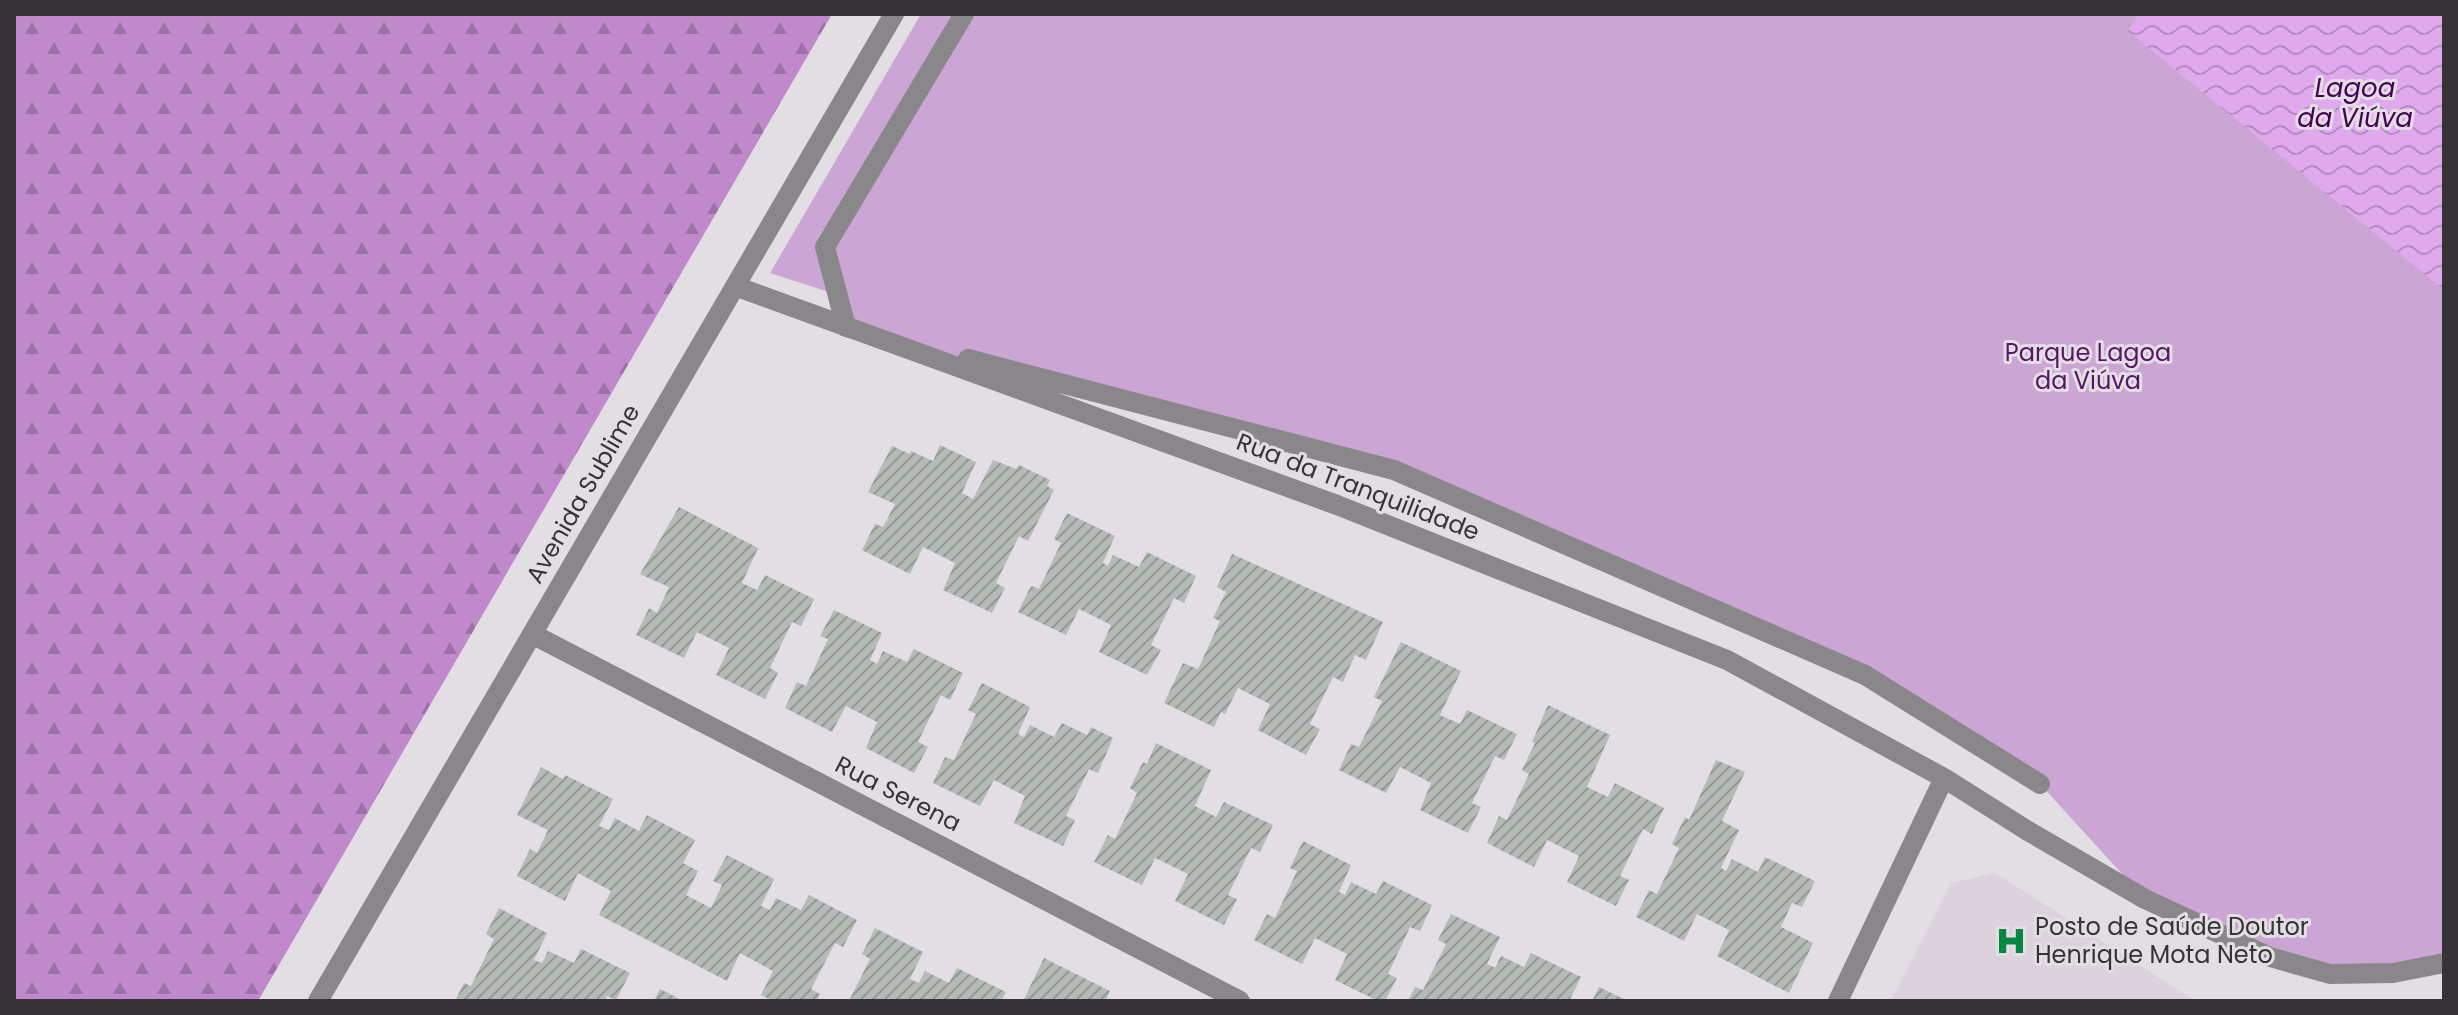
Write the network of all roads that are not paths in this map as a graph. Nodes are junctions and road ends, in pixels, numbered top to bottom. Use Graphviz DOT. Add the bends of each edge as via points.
graph roads {
  1 [pos="894,14"];
  2 [pos="967,15"];
  3 [pos="735,286"];
  4 [pos="846,327"];
  5 [pos="532,634"];
  6 [pos="1944,778"];
  7 [pos="2040,784"];
  8 [pos="2444,963"];
  9 [pos="318,1001"];
  10 [pos="1240,1001"];
  11 [pos="1838,1001"];
  1 -- 3 [label="street, Avenida Sublime"];
  2 -- 4 [label="street" via="825,247"];
  3 -- 4 [label="street, Rua da Tranquilidade"];
  3 -- 5 [label="street, Avenida Sublime"];
  4 -- 6 [label="street, Rua da Tranquilidade" via="1337,505 1727,660"];
  4 -- 7 [label="street" via="1394,470 1865,675"];
  5 -- 9 [label="street, Avenida Sublime"];
  5 -- 10 [label="street, Rua Serena"];
  6 -- 8 [label="street, Rua da Tranquilidade" via="2145,899 2270,957 2330,974 2393,973"];
  6 -- 11 [label="street"];
}
